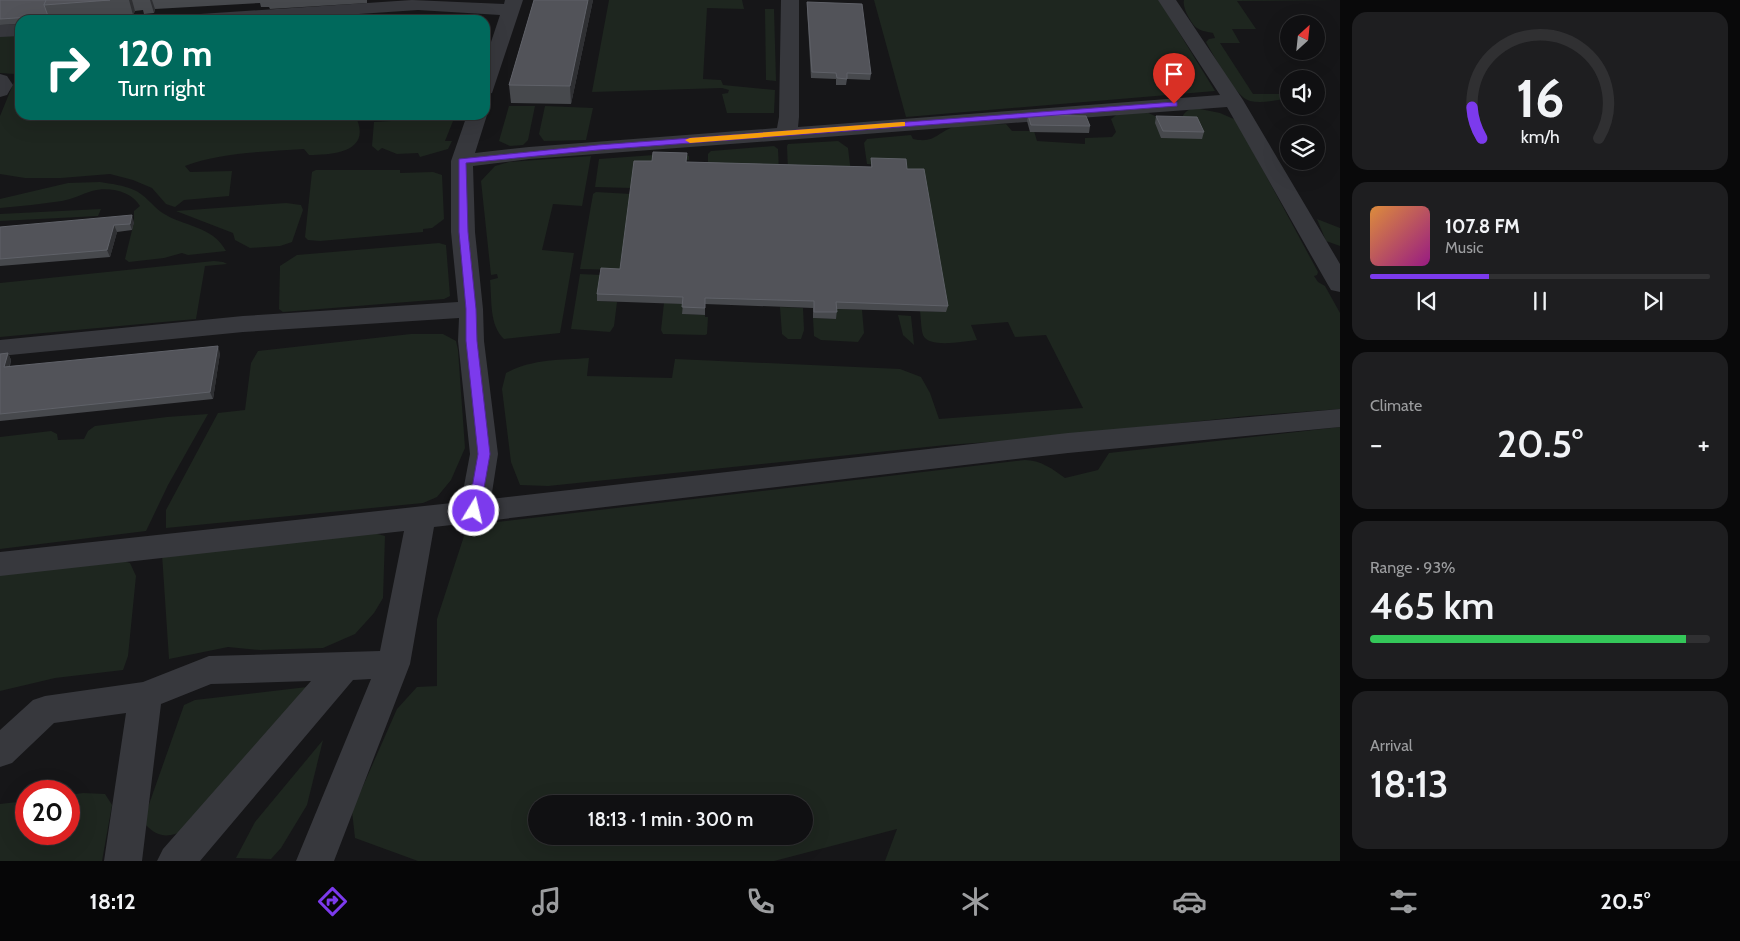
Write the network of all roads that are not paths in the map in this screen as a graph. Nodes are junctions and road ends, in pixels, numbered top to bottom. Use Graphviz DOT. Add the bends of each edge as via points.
graph roads {
  1 [pos="790,0"];
  2 [pos="1167,0"];
  3 [pos="420,2"];
  4 [pos="512,5"];
  5 [pos="250,15"];
  6 [pos="15,30"];
  7 [pos="0,31"];
  8 [pos="490,73"];
  9 [pos="0,80"];
  10 [pos="0,91"];
  11 [pos="1233,100"];
  12 [pos="474,120"];
  13 [pos="786,133"];
  14 [pos="462,161"];
  15 [pos="1340,285"];
  16 [pos="471,309"];
  17 [pos="0,348"];
  18 [pos="1340,418"];
  19 [pos="474,511"];
  20 [pos="421,518"];
  21 [pos="0,564"];
  22 [pos="394,664"];
  23 [pos="344,667"];
  24 [pos="145,696"];
  25 [pos="0,752"];
  26 [pos="123,861"];
  27 [pos="176,861"];
  28 [pos="315,861"];
  1 -- 13 [label="lane" via="789,117"];
  2 -- 11 [label="lane"];
  3 -- 4 [label="lane"];
  3 -- 5 [label="lane"];
  4 -- 8 [label="lane"];
  6 -- 7 [label="lane"];
  9 -- 10 [label="lane" via="3,85"];
  11 -- 13 [label="lane"];
  11 -- 15 [label="lane"];
  12 -- 14 [label="lane"];
  13 -- 14 [label="lane"];
  14 -- 16 [label="lane" via="463,232"];
  16 -- 17 [label="lane" via="243,324"];
  16 -- 19 [label="lane" via="471,341 484,454"];
  18 -- 19 [label="lane" via="1068,443"];
  19 -- 20 [label="lane"];
  20 -- 21 [label="lane"];
  20 -- 22 [label="lane"];
  22 -- 23 [label="lane"];
  22 -- 28 [label="lane"];
  23 -- 24 [label="lane" via="209,670"];
  23 -- 27 [label="lane"];
  24 -- 25 [label="lane" via="45,710"];
  24 -- 26 [label="lane"];
}
